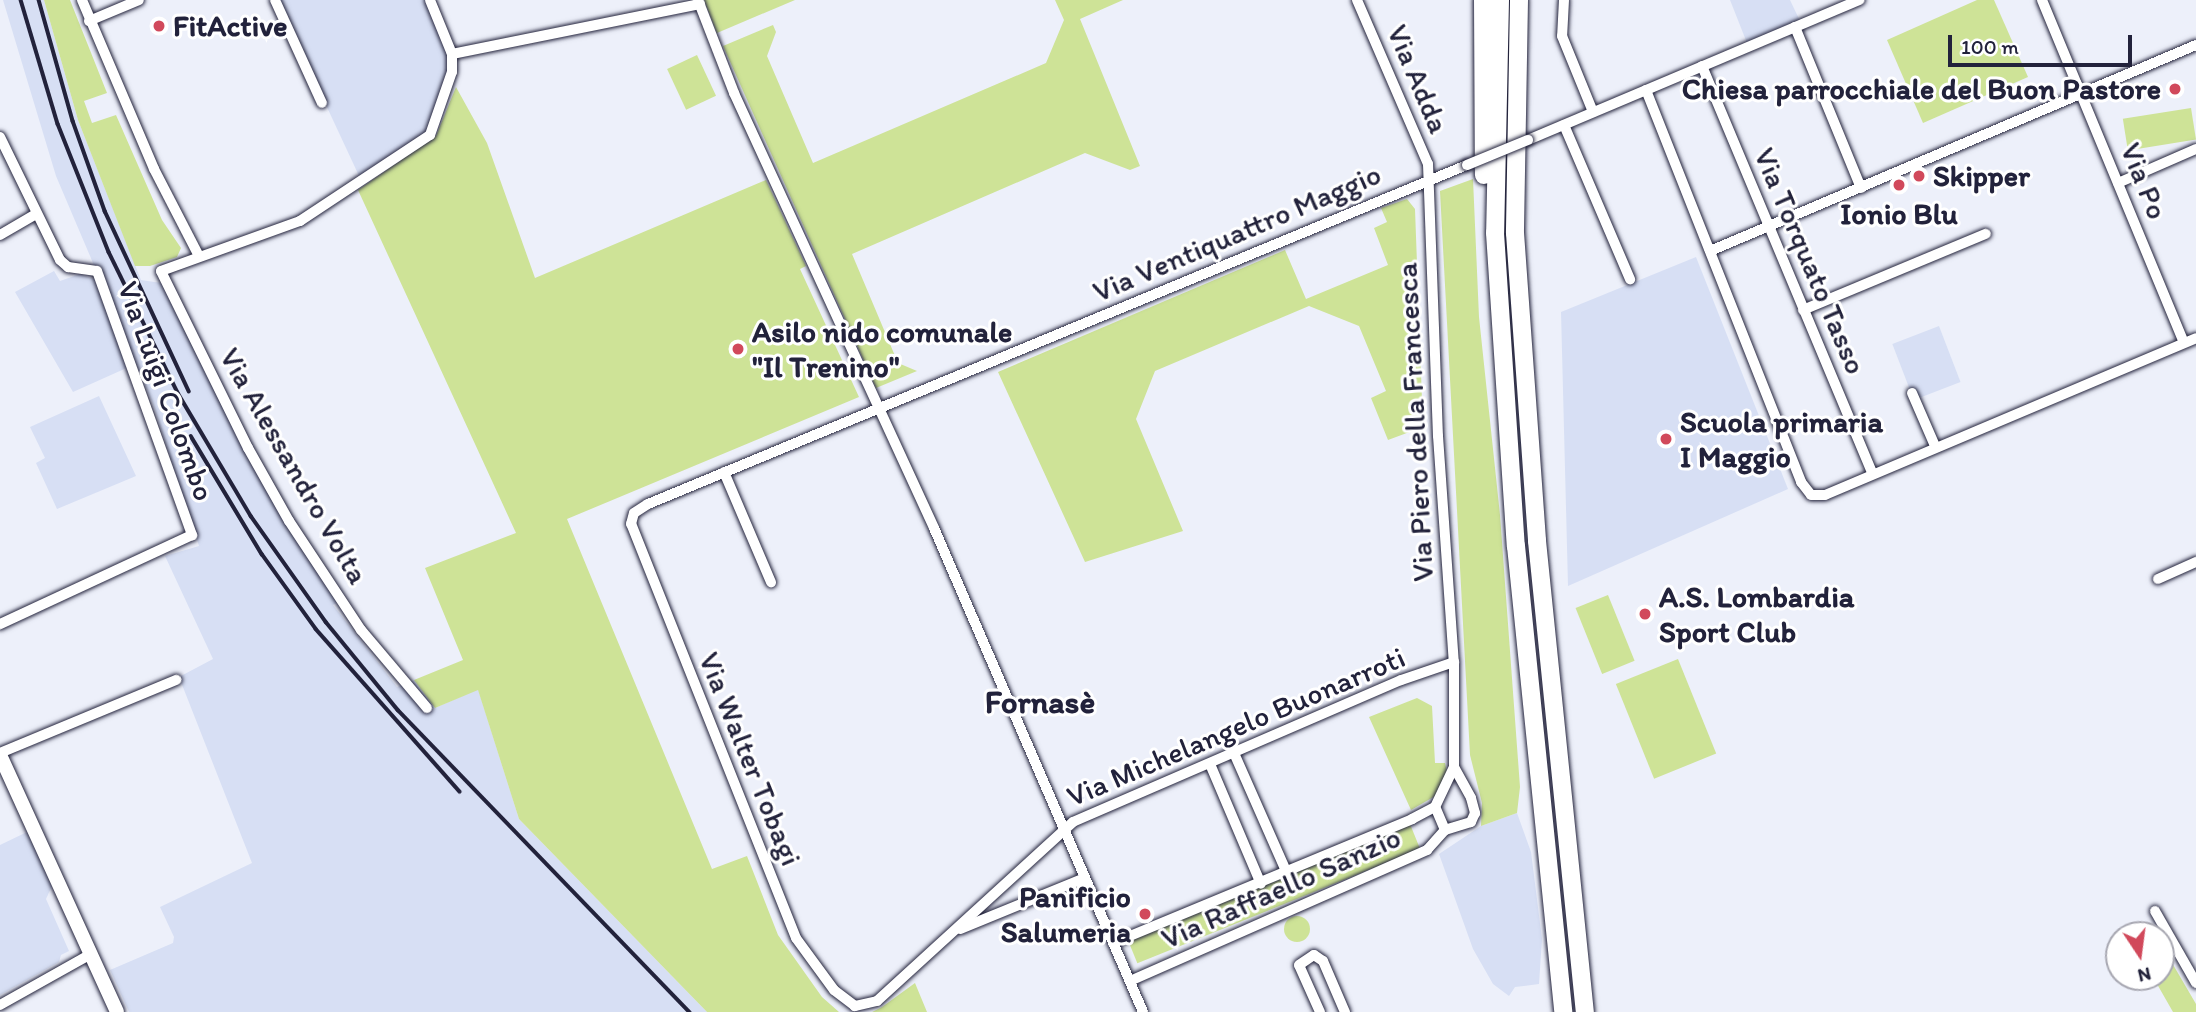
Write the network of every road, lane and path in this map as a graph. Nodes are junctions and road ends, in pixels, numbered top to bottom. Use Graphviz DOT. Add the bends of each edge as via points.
graph roads {
  1 [pos="82,0"];
  2 [pos="139,0"];
  3 [pos="275,0"];
  4 [pos="430,0"];
  5 [pos="1357,0"];
  6 [pos="1483,0"];
  7 [pos="1500,0"];
  8 [pos="1520,0"];
  9 [pos="1533,0"];
  10 [pos="1564,0"];
  11 [pos="1860,0"];
  12 [pos="2042,0"];
  13 [pos="699,2"];
  14 [pos="89,21"];
  15 [pos="1795,27"];
  16 [pos="1517,44"];
  17 [pos="2196,45"];
  18 [pos="452,54"];
  19 [pos="1702,66"];
  20 [pos="1646,90"];
  21 [pos="2081,93"];
  22 [pos="322,103"];
  23 [pos="1593,112"];
  24 [pos="1564,125"];
  25 [pos="0,137"];
  26 [pos="2196,149"];
  27 [pos="1428,180"];
  28 [pos="2118,183"];
  29 [pos="1861,188"];
  30 [pos="36,214"];
  31 [pos="1769,227"];
  32 [pos="1495,233"];
  33 [pos="1986,234"];
  34 [pos="0,235"];
  35 [pos="1710,251"];
  36 [pos="199,256"];
  37 [pos="1630,279"];
  38 [pos="1803,310"];
  39 [pos="2196,338"];
  40 [pos="2185,342"];
  41 [pos="1912,393"];
  42 [pos="880,409"];
  43 [pos="1935,446"];
  44 [pos="724,472"];
  45 [pos="1872,474"];
  46 [pos="634,513"];
  47 [pos="2196,562"];
  48 [pos="2158,579"];
  49 [pos="771,582"];
  50 [pos="0,624"];
  51 [pos="1454,662"];
  52 [pos="176,680"];
  53 [pos="427,708"];
  54 [pos="1234,753"];
  55 [pos="0,754"];
  56 [pos="1210,764"];
  57 [pos="1454,767"];
  58 [pos="1435,807"];
  59 [pos="1061,830"];
  60 [pos="1446,830"];
  61 [pos="1287,873"];
  62 [pos="1085,878"];
  63 [pos="1261,884"];
  64 [pos="2155,911"];
  65 [pos="953,932"];
  66 [pos="1113,943"];
  67 [pos="91,954"];
  68 [pos="1130,981"];
  69 [pos="2196,983"];
  70 [pos="0,1005"];
  71 [pos="855,1006"];
  72 [pos="117,1012"];
  73 [pos="1143,1012"];
  74 [pos="1320,1012"];
  75 [pos="1345,1012"];
  76 [pos="1563,1012"];
  77 [pos="1585,1012"];
  1 -- 14 [label="street"];
  2 -- 14 [label="street"];
  3 -- 22 [label="street"];
  4 -- 18 [label="street"];
  5 -- 27 [label="street, Via Adda" via="1428,164"];
  6 -- 32 [label="highway" via="1485,198"];
  7 -- 32 [label="highway"];
  8 -- 16 [label="highway"];
  9 -- 16 [label="highway"];
  10 -- 23 [label="street" via="1562,36"];
  11 -- 15 [label="street, Via Ventiquattro Maggio"];
  12 -- 21 [label="street, Via Po"];
  13 -- 18 [label="street"];
  13 -- 42 [label="street" via="734,93"];
  14 -- 36 [label="street" via="164,192"];
  15 -- 19 [label="street, Via Ventiquattro Maggio"];
  15 -- 29 [label="street"];
  16 -- 77 [label="highway" via="1515,233 1537,541"];
  17 -- 21 [label="street"];
  18 -- 36 [label="street" via="438,120 429,135 300,221"];
  19 -- 20 [label="street, Via Ventiquattro Maggio"];
  19 -- 31 [label="street, Via Torquato Tasso"];
  20 -- 23 [label="street, Via Ventiquattro Maggio"];
  20 -- 35 [label="street"];
  21 -- 28 [label="street, Via Po"];
  21 -- 29 [label="street"];
  23 -- 24 [label="street, Via Ventiquattro Maggio"];
  24 -- 27 [label="street, Via Ventiquattro Maggio, bridge"];
  24 -- 37 [label="street"];
  25 -- 30 [label="street, Via Luigi Colombo"];
  26 -- 28 [label="street"];
  27 -- 42 [label="street, Via Ventiquattro Maggio"];
  27 -- 51 [label="street, Via Piero della Francesca" via="1438,436"];
  28 -- 40 [label="street, Via Po"];
  29 -- 31 [label="street"];
  30 -- 34 [label="street"];
  30 -- 50 [label="street, Via Luigi Colombo" via="62,263 97,271 192,535"];
  31 -- 35 [label="street"];
  31 -- 38 [label="street, Via Torquato Tasso"];
  32 -- 76 [label="highway" via="1518,572"];
  33 -- 38 [label="street"];
  35 -- 45 [label="street" via="1809,494 1821,496"];
  36 -- 53 [label="street, Via Alessandro Volta" via="161,271 248,448 289,521 362,630"];
  38 -- 45 [label="street, Via Torquato Tasso"];
  39 -- 40 [label="street"];
  40 -- 43 [label="street"];
  41 -- 43 [label="street"];
  42 -- 44 [label="street, Via Ventiquattro Maggio"];
  42 -- 59 [label="street"];
  43 -- 45 [label="street"];
  44 -- 46 [label="street, Via Ventiquattro Maggio"];
  44 -- 49 [label="street"];
  46 -- 71 [label="street, Via Walter Tobagi" via="631,524 669,628 796,937 834,990"];
  47 -- 48 [label="street"];
  51 -- 54 [label="street, Via Michelangelo Buonarroti"];
  51 -- 57 [label="street, Via Piero della Francesca"];
  52 -- 55 [label="street"];
  54 -- 56 [label="street, Via Michelangelo Buonarroti"];
  54 -- 61 [label="street"];
  55 -- 67 [label="street"];
  56 -- 59 [label="street, Via Michelangelo Buonarroti"];
  56 -- 63 [label="street"];
  57 -- 58 [label="street"];
  57 -- 60 [label="street, Via Raffaello Sanzio" via="1475,813 1471,822 1458,830"];
  58 -- 60 [label="street"];
  58 -- 61 [label="street, Via Raffaello Sanzio"];
  59 -- 62 [label="street"];
  59 -- 65 [label="street, Via Michelangelo Buonarroti" via="1045,851"];
  60 -- 68 [label="street, Via Raffaello Sanzio" via="1427,850"];
  61 -- 63 [label="street, Via Raffaello Sanzio"];
  62 -- 65 [label="street, Via Michelangelo Buonarroti"];
  62 -- 66 [label="street"];
  63 -- 66 [label="street, Via Raffaello Sanzio"];
  64 -- 69 [label="street"];
  65 -- 71 [label="street, Via Michelangelo Buonarroti" via="877,1001"];
  66 -- 68 [label="street"];
  67 -- 70 [label="street"];
  67 -- 72 [label="street"];
  68 -- 73 [label="street"];
  74 -- 75 [label="street" via="1299,965 1314,955 1323,961"];
}
